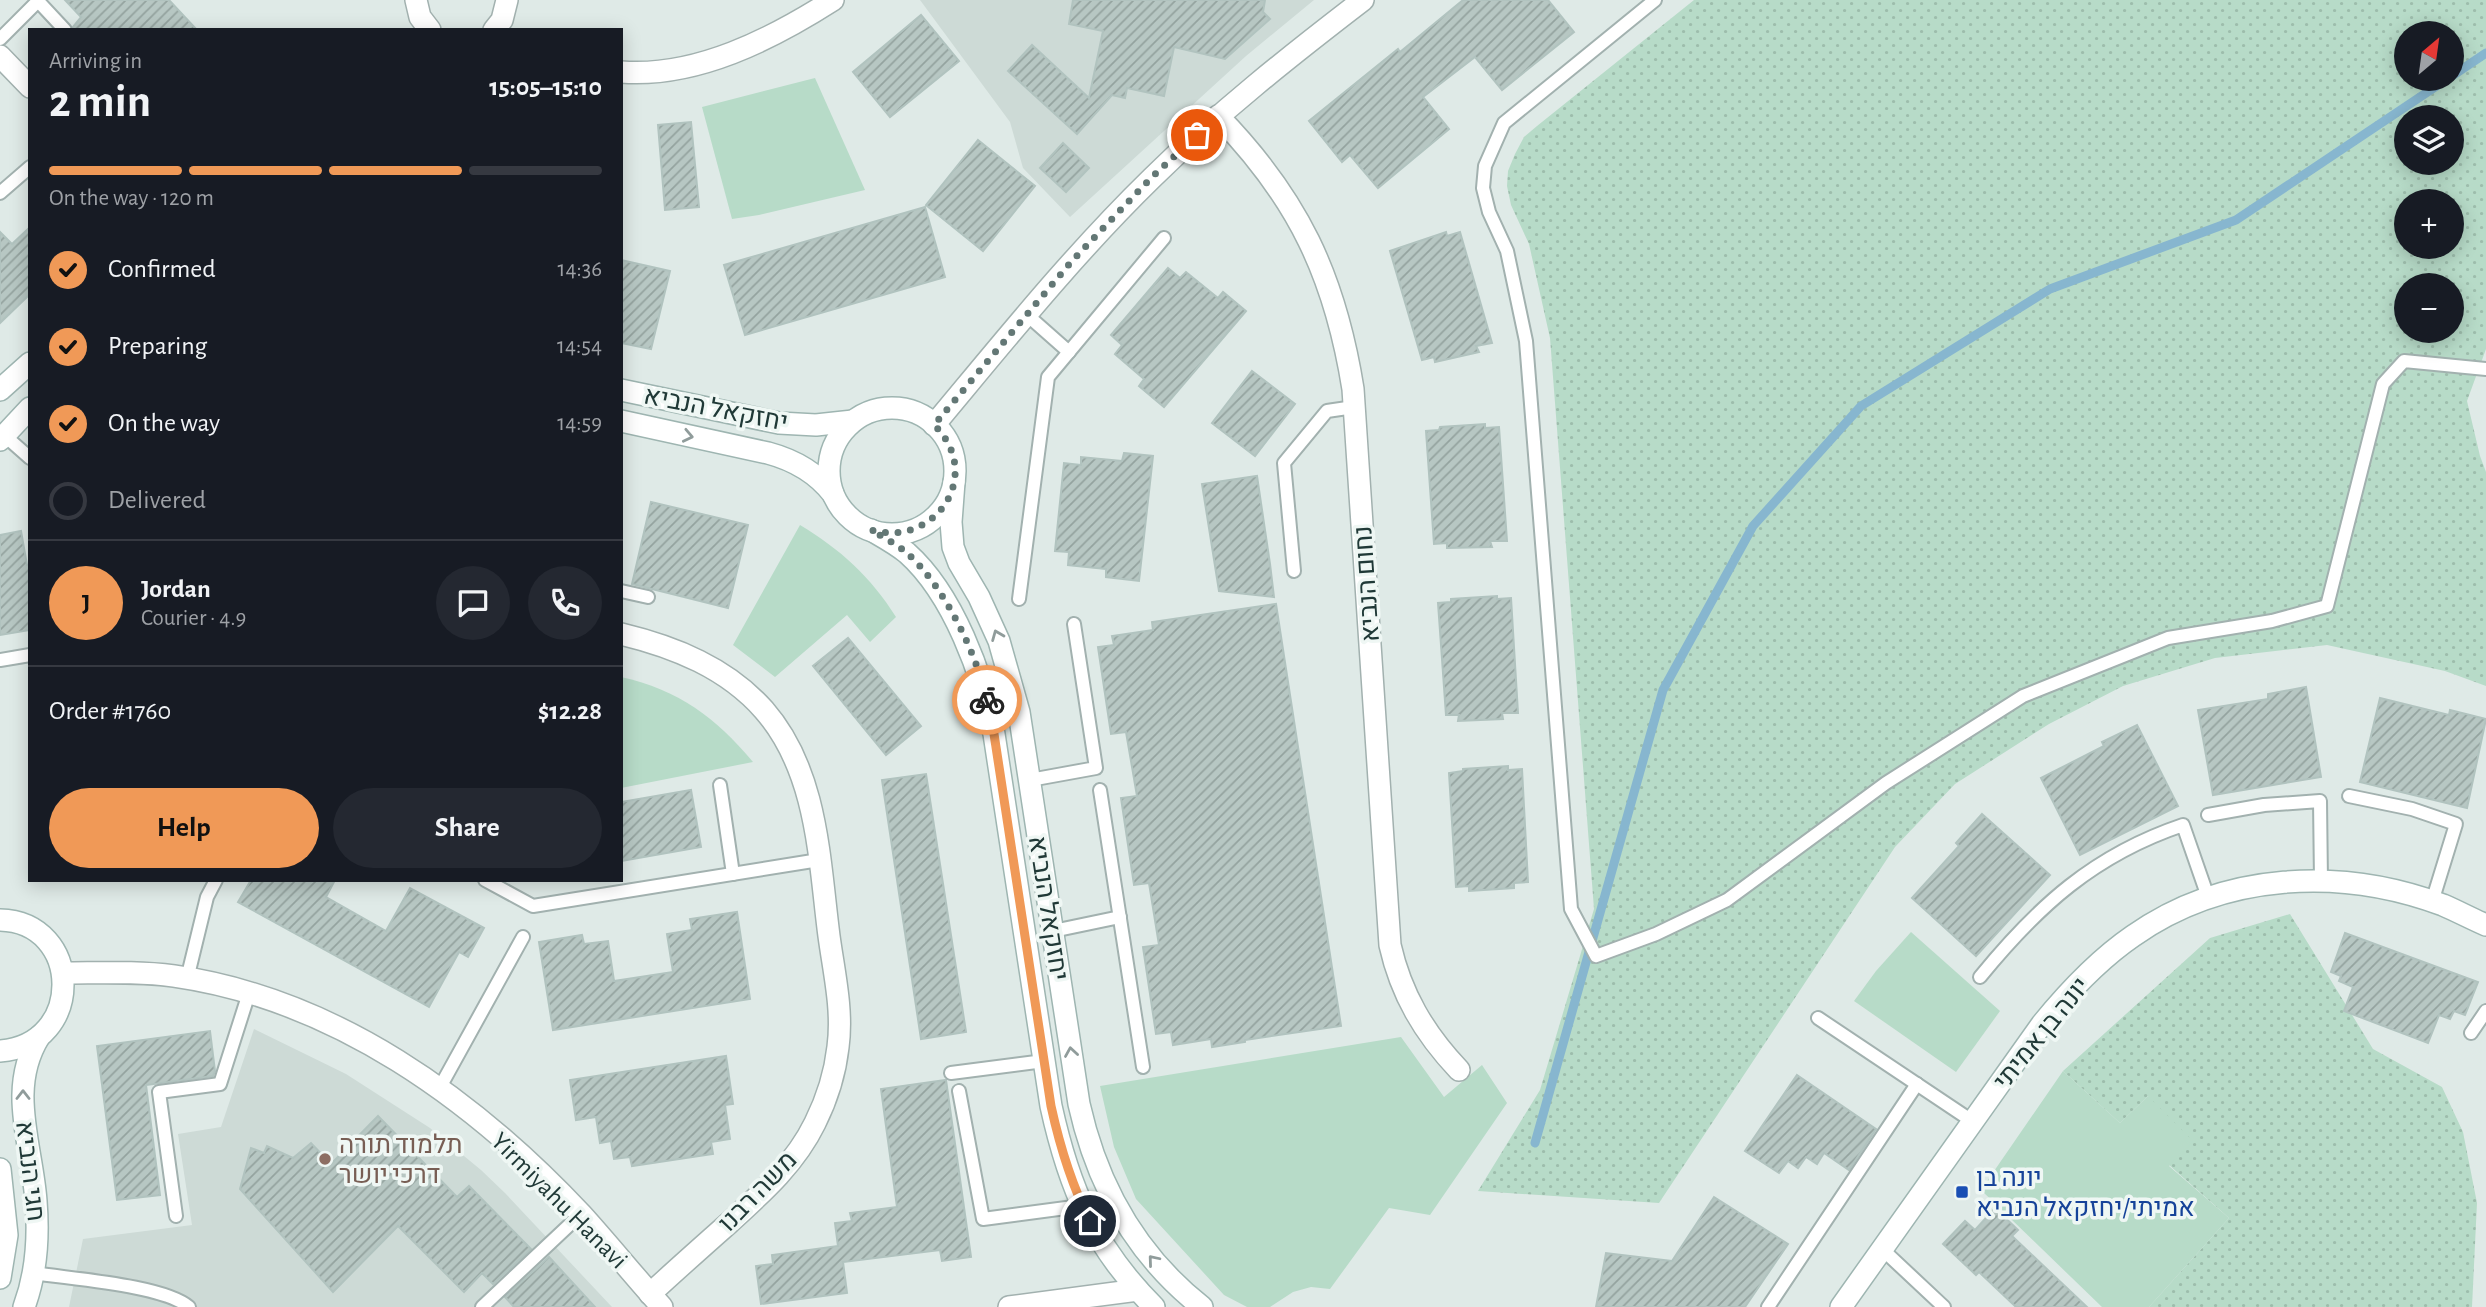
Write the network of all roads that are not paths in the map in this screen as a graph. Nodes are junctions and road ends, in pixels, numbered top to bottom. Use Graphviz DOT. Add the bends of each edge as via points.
graph roads {
  1 [pos="416,0"];
  2 [pos="508,0"];
  3 [pos="833,0"];
  4 [pos="1363,0"];
  5 [pos="1656,0"];
  6 [pos="37,1"];
  7 [pos="63,28"];
  8 [pos="428,28"];
  9 [pos="496,28"];
  10 [pos="0,39"];
  11 [pos="0,56"];
  12 [pos="623,72"];
  13 [pos="28,85"];
  14 [pos="1218,116"];
  15 [pos="28,169"];
  16 [pos="0,193"];
  17 [pos="1164,238"];
  18 [pos="1026,314"];
  19 [pos="1069,352"];
  20 [pos="28,365"];
  21 [pos="2486,369"];
  22 [pos="0,390"];
  23 [pos="623,390"];
  24 [pos="1354,407"];
  25 [pos="28,410"];
  26 [pos="623,421"];
  27 [pos="853,421"];
  28 [pos="934,425"];
  29 [pos="2,438"];
  30 [pos="28,457"];
  31 [pos="954,482"];
  32 [pos="835,497"];
  33 [pos="871,530"];
  34 [pos="1294,572"];
  35 [pos="623,591"];
  36 [pos="648,597"];
  37 [pos="1019,599"];
  38 [pos="1074,624"];
  39 [pos="623,636"];
  40 [pos="28,655"];
  41 [pos="0,660"];
  42 [pos="1030,780"];
  43 [pos="720,785"];
  44 [pos="1100,790"];
  45 [pos="2349,796"];
  46 [pos="2208,815"];
  47 [pos="819,860"];
  48 [pos="733,874"];
  49 [pos="2320,881"];
  50 [pos="215,882"];
  51 [pos="489,882"];
  52 [pos="2208,897"];
  53 [pos="0,900"];
  54 [pos="2432,902"];
  55 [pos="1120,917"];
  56 [pos="10,922"];
  57 [pos="2486,925"];
  58 [pos="1052,931"];
  59 [pos="523,937"];
  60 [pos="63,974"];
  61 [pos="1980,977"];
  62 [pos="187,979"];
  63 [pos="248,993"];
  64 [pos="2486,1011"];
  65 [pos="1818,1018"];
  66 [pos="2471,1033"];
  67 [pos="39,1037"];
  68 [pos="0,1051"];
  69 [pos="1044,1061"];
  70 [pos="1143,1067"];
  71 [pos="1459,1070"];
  72 [pos="951,1073"];
  73 [pos="1917,1084"];
  74 [pos="439,1089"];
  75 [pos="959,1091"];
  76 [pos="1972,1121"];
  77 [pos="0,1169"];
  78 [pos="1082,1206"];
  79 [pos="581,1214"];
  80 [pos="176,1216"];
  81 [pos="1881,1248"];
  82 [pos="34,1273"];
  83 [pos="0,1278"];
  84 [pos="1138,1290"];
  85 [pos="656,1300"];
  86 [pos="24,1307"];
  87 [pos="189,1307"];
  88 [pos="482,1307"];
  89 [pos="1009,1307"];
  90 [pos="1154,1307"];
  91 [pos="1202,1307"];
  92 [pos="1768,1307"];
  93 [pos="1841,1307"];
  94 [pos="1944,1307"];
  1 -- 8 [label="street"];
  2 -- 9 [label="street"];
  3 -- 12 [label="street" via="788,29 734,53 681,67"];
  4 -- 14 [label="street"];
  5 -- 21 [label="lane" via="1504,123 1485,166 1483,188 1507,251 1526,341 1571,909 1596,956 1727,900 1886,783 2023,696 2168,638 2273,621 2327,606 2383,384 2404,361"];
  6 -- 7 [label="lane"];
  6 -- 10 [label="lane"];
  11 -- 13 [label="street"];
  14 -- 18 [label="street" via="1110,220"];
  14 -- 24 [label="street, נחום הנביא" via="1265,168 1314,249 1343,332"];
  15 -- 16 [label="lane"];
  17 -- 19 [label="lane"];
  18 -- 19 [label="lane"];
  18 -- 28 [label="street"];
  19 -- 37 [label="lane" via="1048,377"];
  20 -- 22 [label="street"];
  23 -- 27 [label="street, יחזקאל הנביא" via="779,423"];
  24 -- 34 [label="lane" via="1327,411 1284,463"];
  24 -- 71 [label="street, נחום הנביא" via="1390,945 1410,1004"];
  25 -- 29 [label="street"];
  26 -- 32 [label="street, יחזקאל הנביא, one-way" via="791,460 814,474"];
  27 -- 28 [label="street" via="874,410 893,408 911,411"];
  27 -- 32 [label="street" via="832,451 829,479"];
  28 -- 31 [label="street" via="953,456"];
  29 -- 30 [label="lane"];
  31 -- 33 [label="street" via="947,501 928,523 900,533"];
  42 -- 31 [label="street, יחזקאל הנביא, one-way" via="1005,657 953,547"];
  32 -- 33 [label="street" via="853,520"];
  33 -- 69 [label="street, יחזקאל הנביא" via="899,547 926,574 967,643 983,685"];
  35 -- 36 [label="lane"];
  38 -- 42 [label="lane" via="1096,768"];
  39 -- 47 [label="street, משה רבנו" via="698,660 723,674 765,710 804,780"];
  40 -- 41 [label="lane"];
  42 -- 58 [label="street, יחזקאל הנביא"];
  43 -- 48 [label="lane"];
  44 -- 55 [label="lane"];
  45 -- 54 [label="lane" via="2456,824"];
  46 -- 49 [label="lane" via="2320,801"];
  47 -- 48 [label="lane"];
  47 -- 85 [label="street, משה רבנו" via="839,1026 836,1065 823,1105 802,1145 771,1184"];
  48 -- 51 [label="lane" via="533,906"];
  49 -- 52 [label="street, יונה בן אמיתי" via="2250,886"];
  49 -- 54 [label="street, יונה בן אמיתי" via="2391,889"];
  50 -- 62 [label="lane"];
  52 -- 61 [label="lane" via="2183,825 2112,855 2071,884"];
  52 -- 76 [label="street, יונה בן אמיתי" via="2133,935 2069,991"];
  53 -- 56 [label="street"];
  54 -- 57 [label="street, יונה בן אמיתי"];
  55 -- 58 [label="lane"];
  55 -- 70 [label="lane"];
  56 -- 60 [label="street" via="47,941"];
  91 -- 58 [label="street, יחזקאל הנביא, one-way" via="1135,1239 1100,1175 1079,1104"];
  59 -- 74 [label="lane"];
  60 -- 62 [label="street, Yirmiyahu Hanavi" via="119,972"];
  60 -- 67 [label="street, חגי הנביא" via="60,1007"];
  62 -- 63 [label="street, Yirmiyahu Hanavi"];
  63 -- 74 [label="street, Yirmiyahu Hanavi" via="330,1023"];
  63 -- 80 [label="lane" via="220,1084 159,1092"];
  64 -- 66 [label="lane"];
  65 -- 73 [label="lane"];
  67 -- 68 [label="street" via="22,1047"];
  82 -- 67 [label="street, חגי הנביא, one-way" via="39,1242 22,1094 28,1059"];
  69 -- 72 [label="lane"];
  69 -- 78 [label="street, יחזקאל הנביא" via="1061,1154"];
  73 -- 76 [label="lane"];
  73 -- 92 [label="lane"];
  74 -- 79 [label="street, Yirmiyahu Hanavi" via="519,1154"];
  75 -- 78 [label="lane" via="983,1219"];
  76 -- 81 [label="street, יונה בן אמיתי"];
  77 -- 83 [label="street, חגי הנביא" via="6,1235"];
  78 -- 84 [label="street, יחזקאל הנביא" via="1098,1237"];
  79 -- 85 [label="street, Yirmiyahu Hanavi"];
  79 -- 88 [label="lane"];
  81 -- 93 [label="street, יונה בן אמיתי"];
  81 -- 94 [label="lane"];
  82 -- 86 [label="street, חגי הנביא"];
  82 -- 87 [label="lane" via="148,1290"];
  84 -- 89 [label="street"];
  84 -- 90 [label="street, יחזקאל הנביא"];
}
